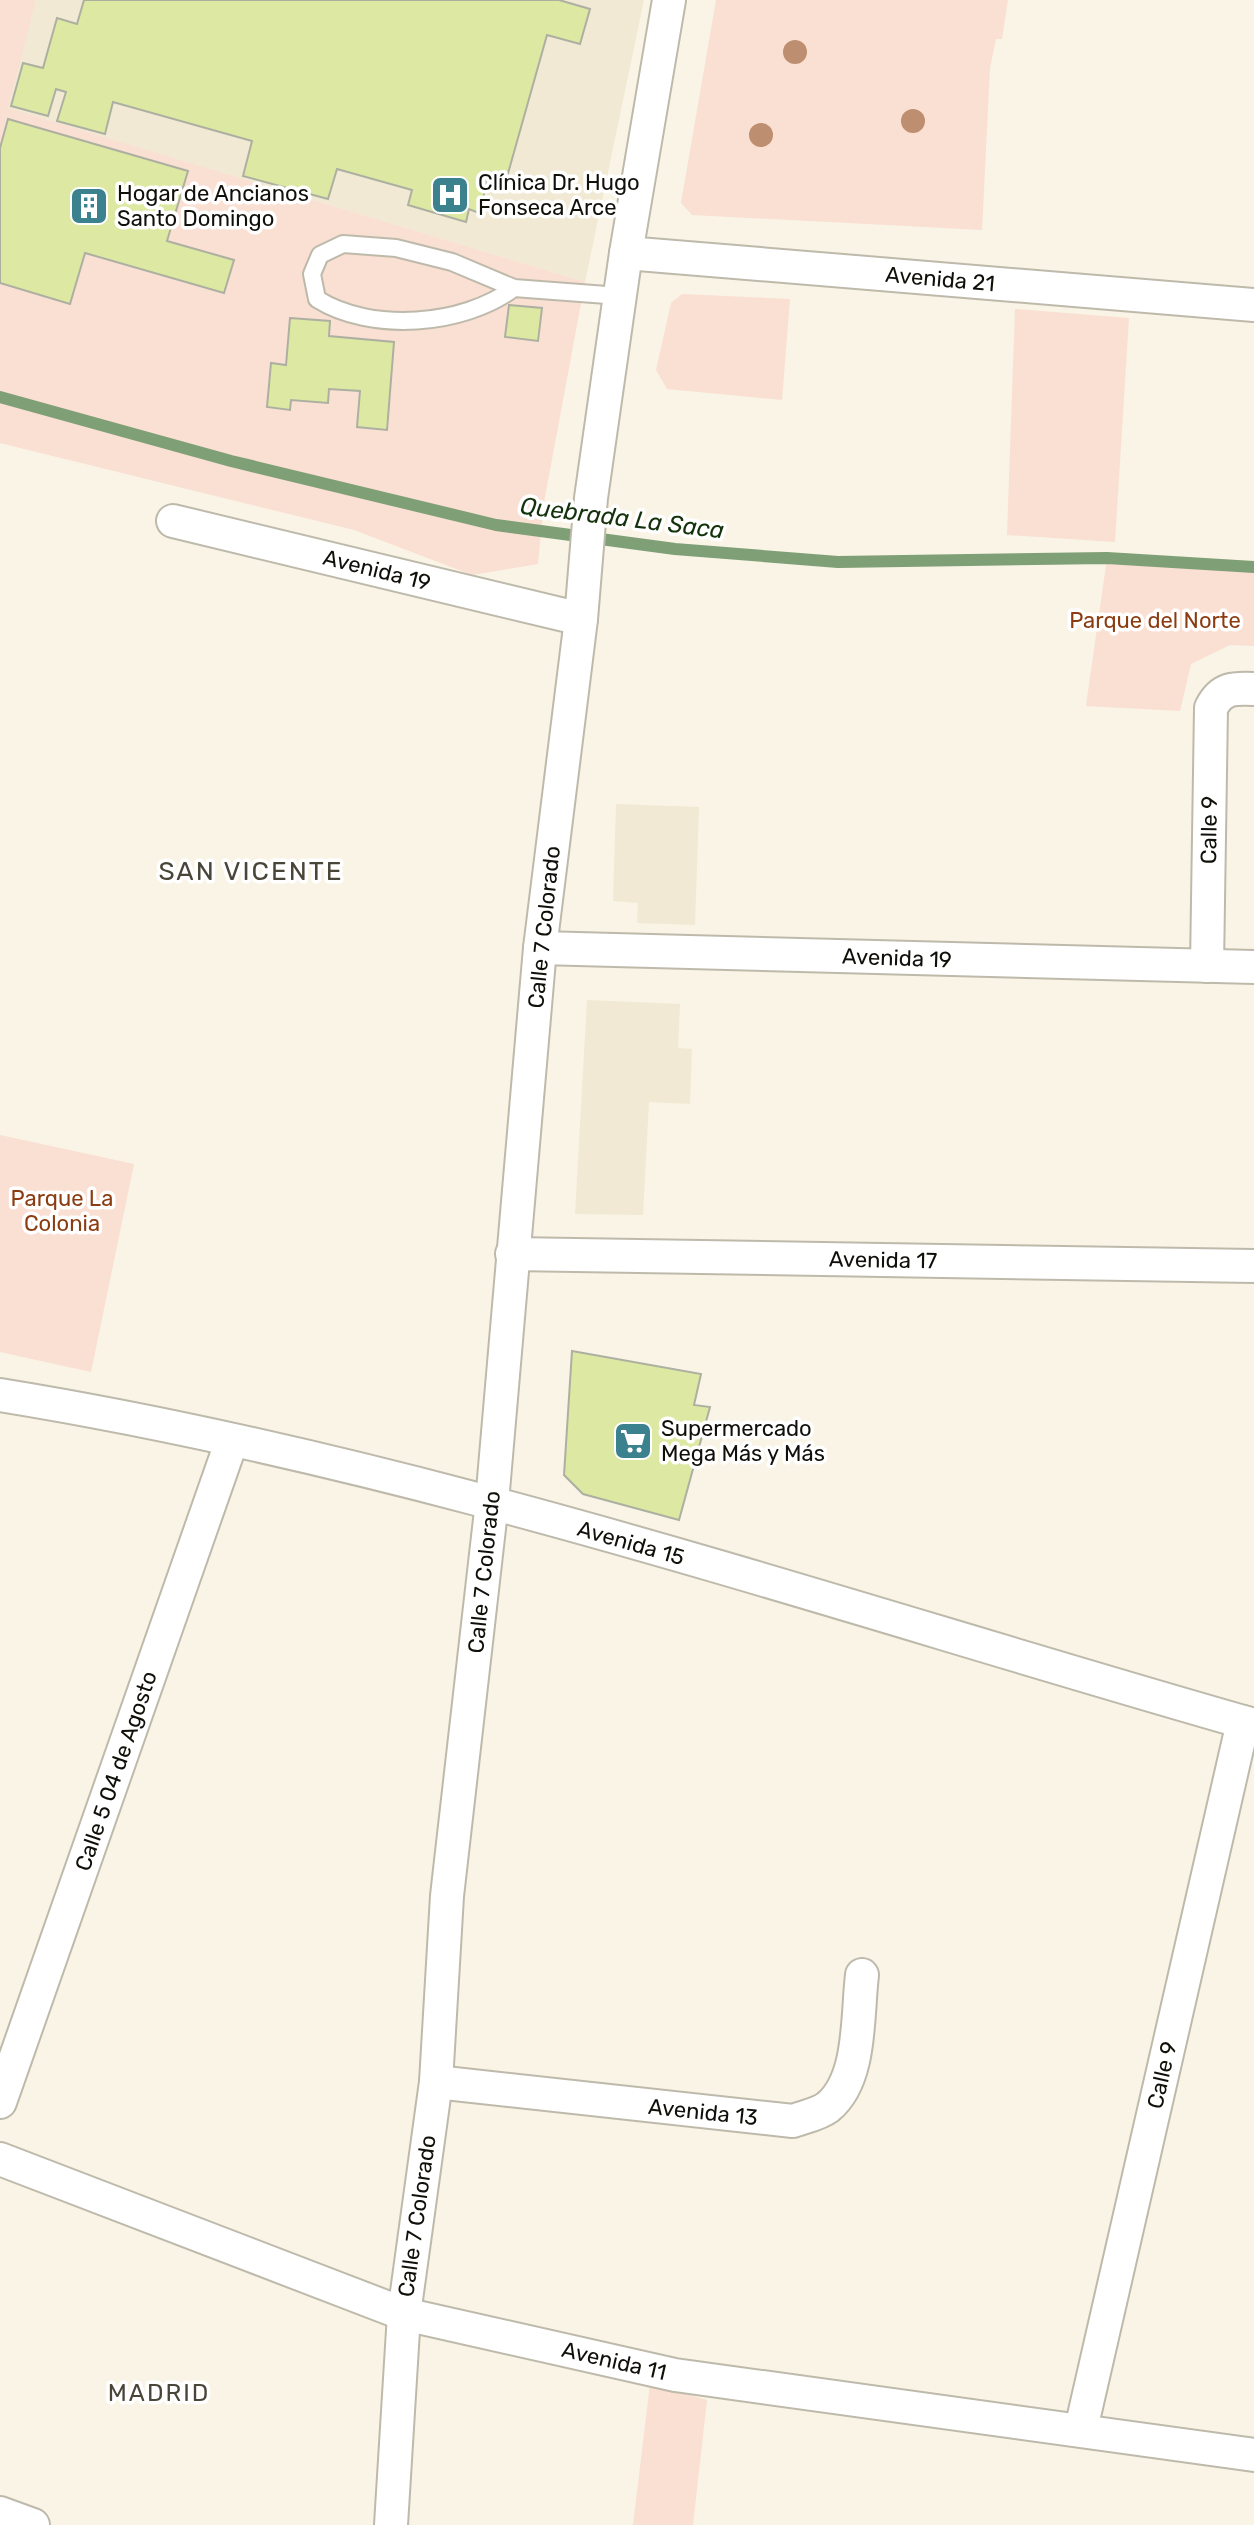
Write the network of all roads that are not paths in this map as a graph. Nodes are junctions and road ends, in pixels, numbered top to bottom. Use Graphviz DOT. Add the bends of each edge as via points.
graph roads {
  1 [pos="669,0"];
  2 [pos="626,253"];
  3 [pos="514,288"];
  4 [pos="620,296"];
  5 [pos="1254,305"];
  6 [pos="173,521"];
  7 [pos="581,619"];
  8 [pos="1254,689"];
  9 [pos="540,948"];
  10 [pos="1207,966"];
  11 [pos="1254,967"];
  12 [pos="512,1254"];
  13 [pos="1254,1266"];
  14 [pos="0,1395"];
  15 [pos="232,1440"];
  16 [pos="492,1502"];
  17 [pos="1249,1724"];
  18 [pos="862,1975"];
  19 [pos="436,2082"];
  20 [pos="0,2102"];
  21 [pos="0,2159"];
  22 [pos="404,2314"];
  23 [pos="1081,2429"];
  24 [pos="1254,2455"];
  25 [pos="0,2513"];
  26 [pos="33,2525"];
  27 [pos="391,2525"];
  1 -- 2 [label="street"];
  2 -- 4 [label="street"];
  2 -- 5 [label="street, Avenida 21"];
  3 -- 3 [label="lane" via="452,262 396,248 343,244 320,255 312,274 317,299 339,313 383,320 464,311 496,301"];
  3 -- 4 [label="lane"];
  4 -- 7 [label="street, Calle 7 Colorado" via="591,498"];
  6 -- 7 [label="street, Avenida 19"];
  7 -- 9 [label="street, Calle 7 Colorado"];
  8 -- 10 [label="street, Calle 9" via="1232,688 1218,695 1211,708"];
  9 -- 10 [label="street, Avenida 19"];
  9 -- 12 [label="street, Calle 7 Colorado"];
  10 -- 11 [label="street, Avenida 19"];
  12 -- 13 [label="street, Avenida 17"];
  12 -- 16 [label="street, Calle 7 Colorado"];
  14 -- 15 [label="street, Avenida 15"];
  15 -- 16 [label="street, Avenida 15"];
  15 -- 20 [label="street, Calle 5 04 de Agosto"];
  16 -- 17 [label="street, Avenida 15"];
  16 -- 19 [label="street, Calle 7 Colorado" via="447,1896"];
  17 -- 23 [label="street, Calle 9"];
  18 -- 19 [label="street, Avenida 13" via="851,2068 841,2092 826,2108 793,2121"];
  19 -- 22 [label="street, Calle 7 Colorado"];
  21 -- 22 [label="street, Avenida 11"];
  22 -- 23 [label="street, Avenida 11" via="675,2375"];
  22 -- 27 [label="street, Calle 7 Colorado"];
  23 -- 24 [label="street, Avenida 11"];
  25 -- 26 [label="street"];
}
